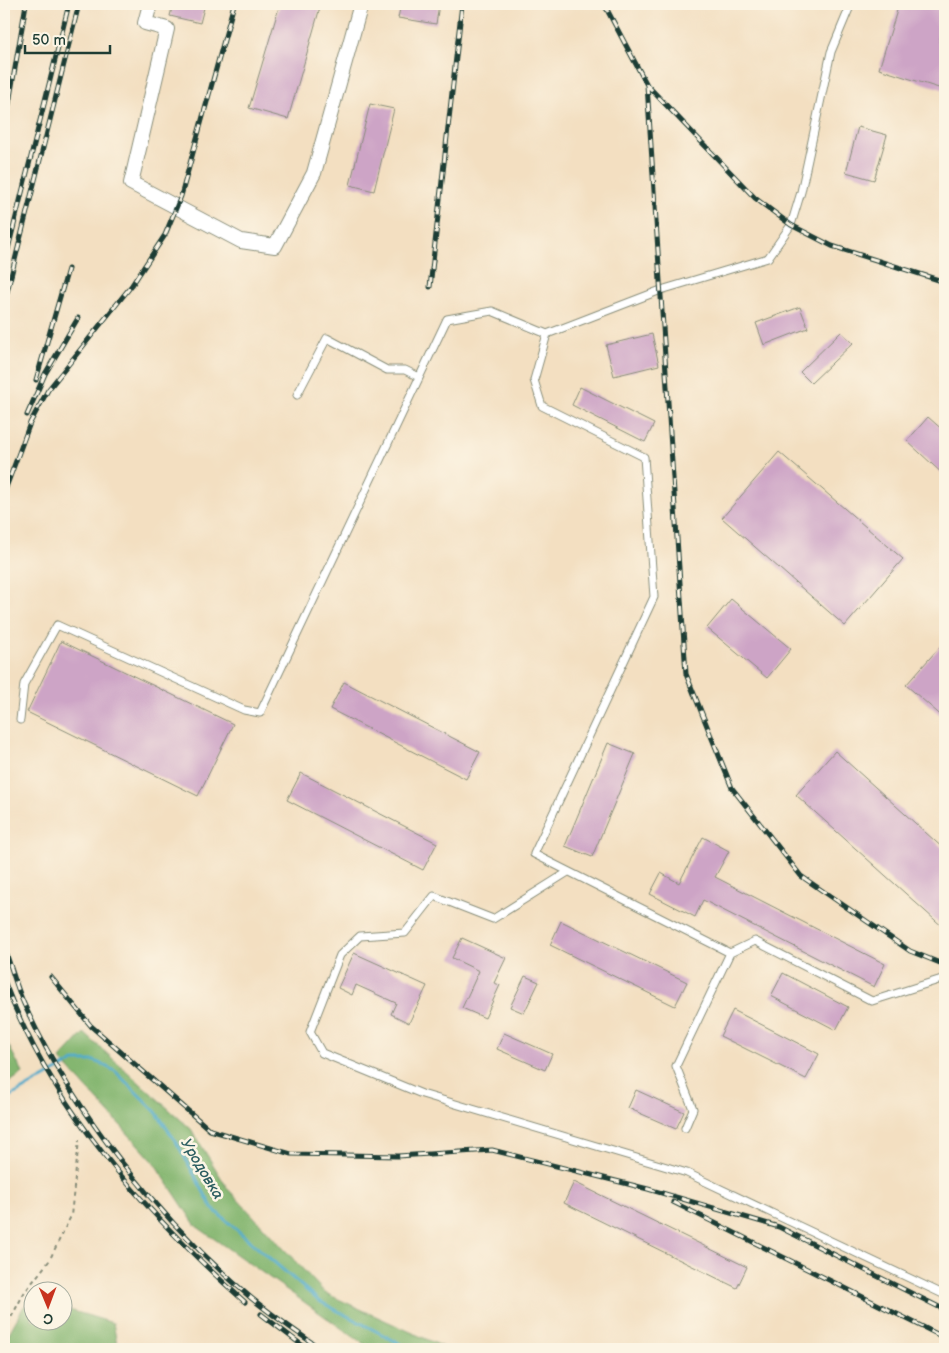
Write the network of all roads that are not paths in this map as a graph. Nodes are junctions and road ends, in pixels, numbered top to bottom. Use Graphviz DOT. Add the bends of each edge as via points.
graph roads {
  1 [pos="150,4"];
  2 [pos="361,4"];
  3 [pos="851,4"];
  4 [pos="547,334"];
  5 [pos="420,377"];
  6 [pos="297,395"];
  7 [pos="20,720"];
  8 [pos="568,872"];
  9 [pos="730,953"];
  10 [pos="945,978"];
  11 [pos="685,1128"];
  12 [pos="945,1295"];
  1 -- 2 [label="street" via="145,23 167,29 131,184 241,240 275,246 314,173"];
  3 -- 4 [label="lane" via="831,52 791,224 768,258 661,290"];
  4 -- 5 [label="lane" via="492,311 447,319"];
  4 -- 8 [label="lane" via="534,380 542,406 644,456 654,596 534,854"];
  5 -- 6 [label="lane" via="404,370 388,370 328,338"];
  5 -- 7 [label="lane" via="260,712 244,710 57,626 24,684"];
  8 -- 9 [label="lane"];
  8 -- 12 [label="lane" via="494,919 434,896 405,933 360,936 340,955 310,1032 322,1053 422,1094 687,1173"];
  9 -- 10 [label="lane" via="755,941 872,1000"];
  9 -- 11 [label="lane" via="676,1066 693,1109"];
}
